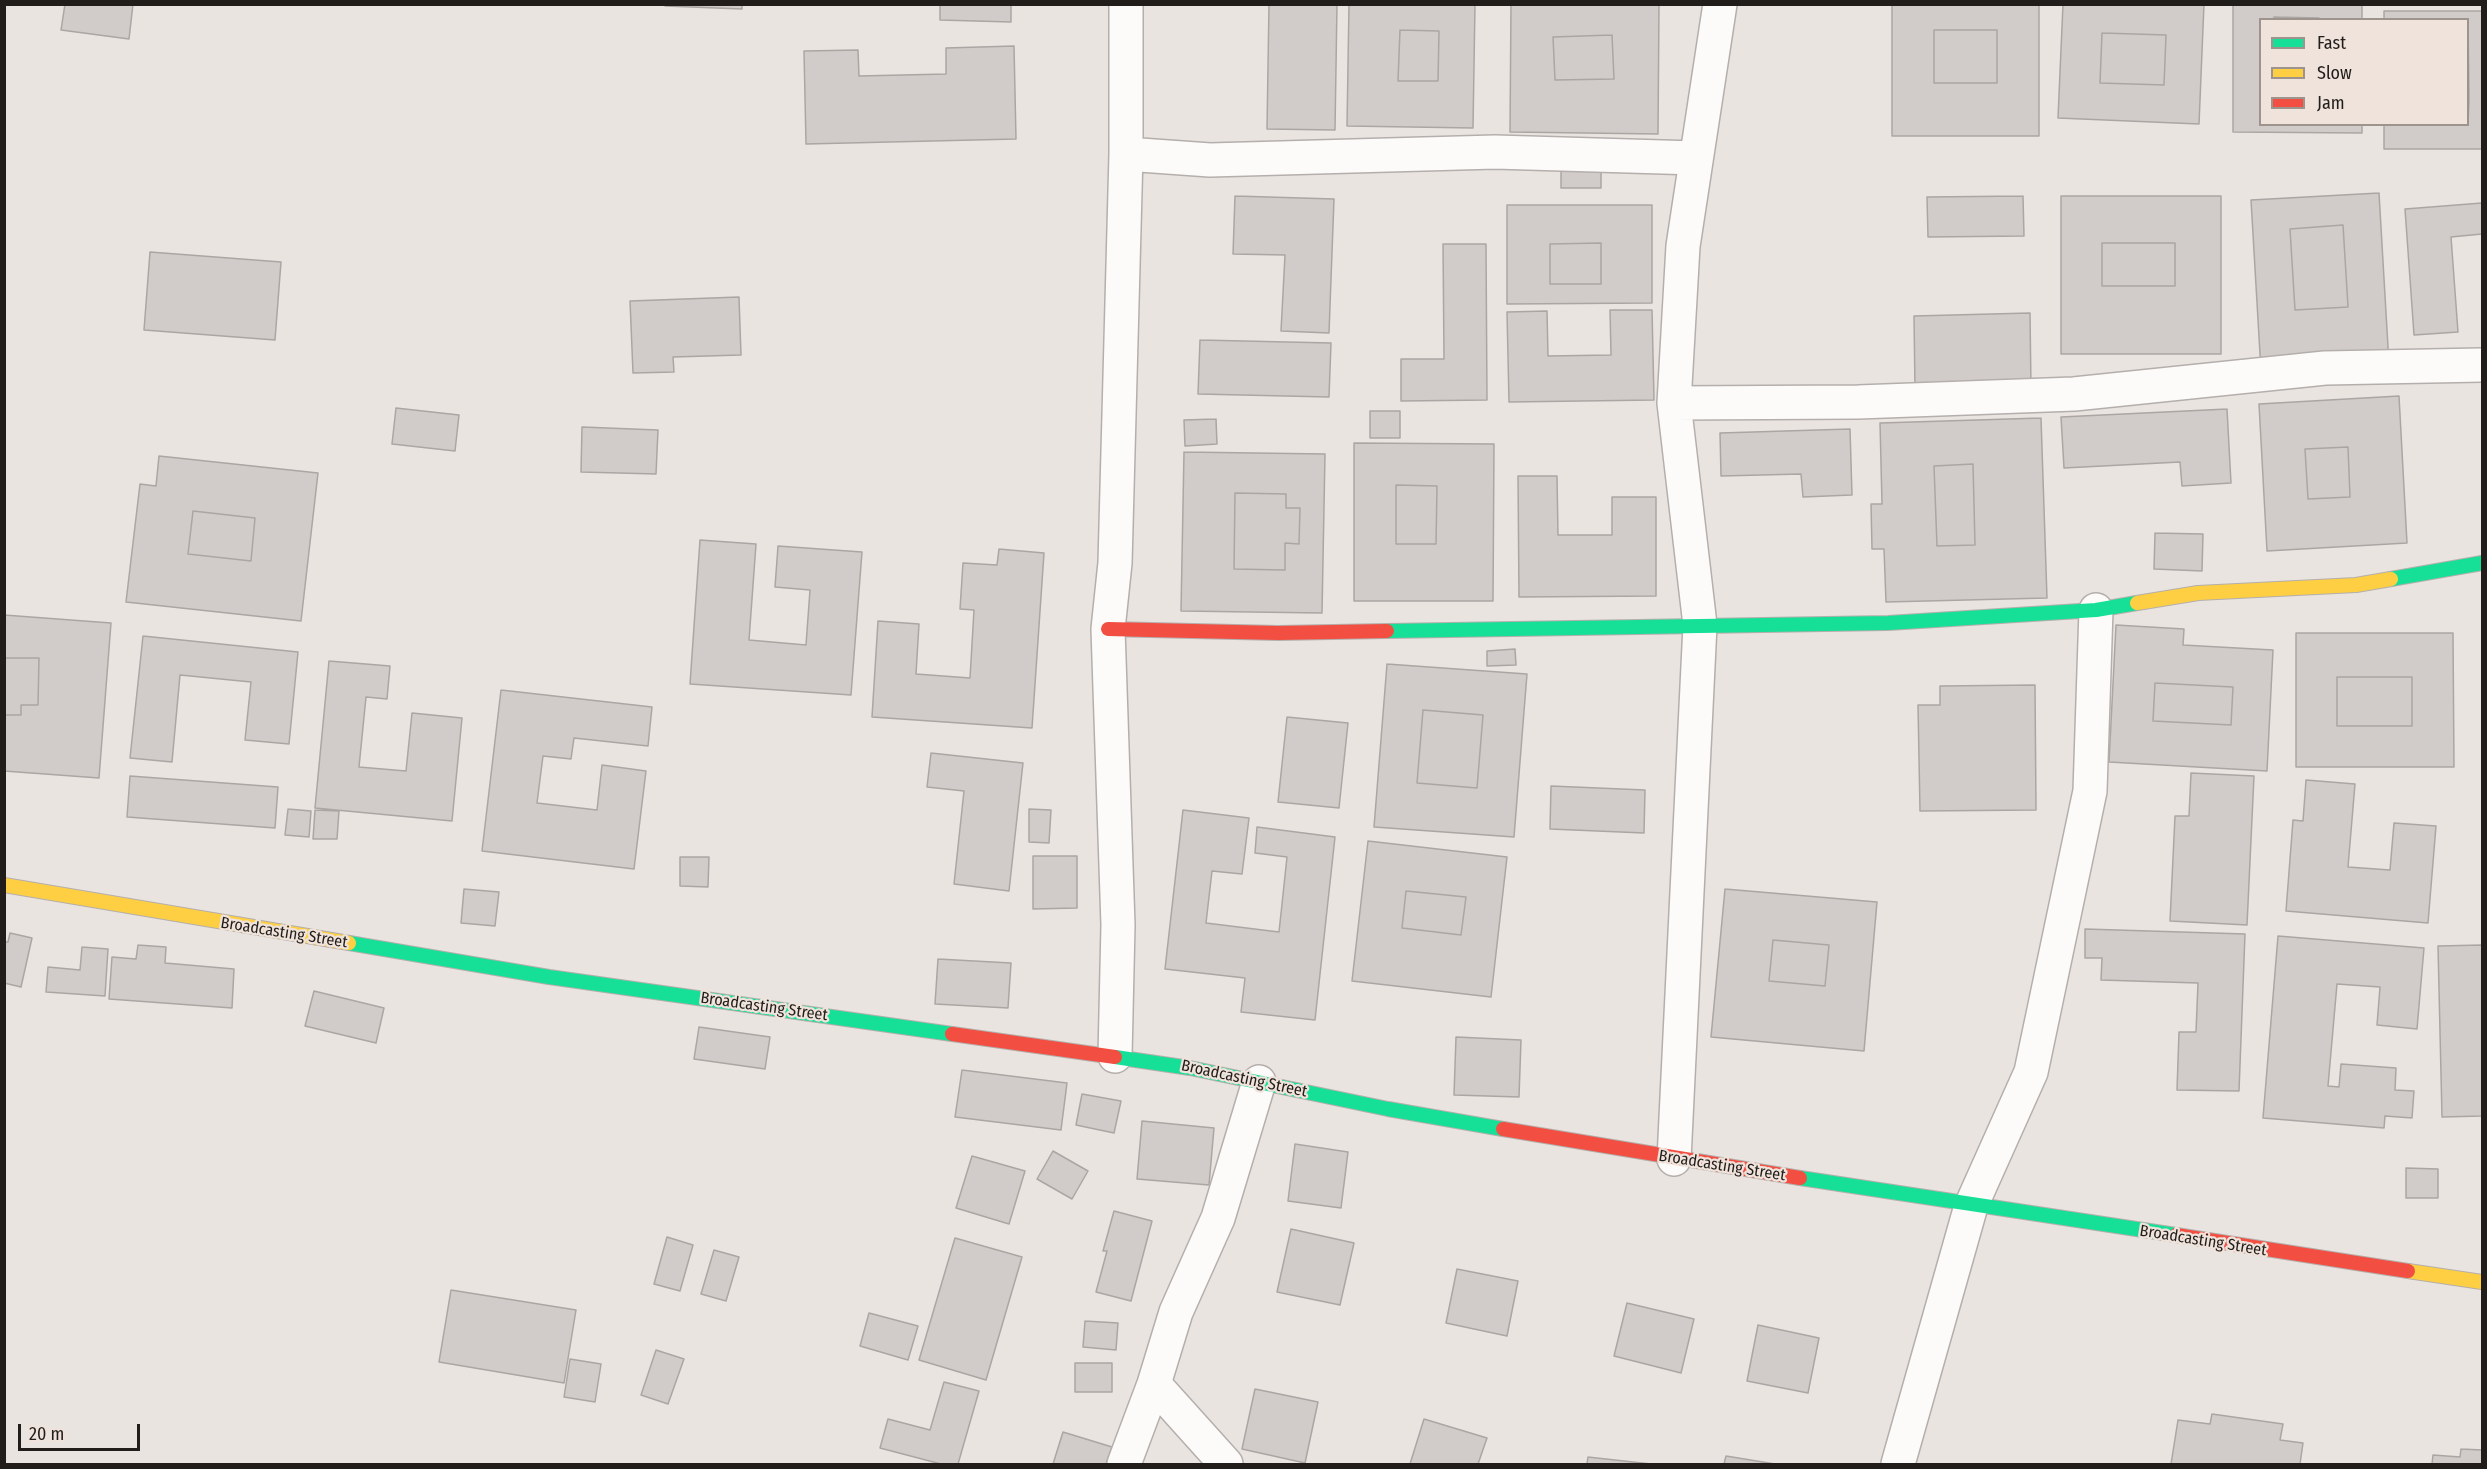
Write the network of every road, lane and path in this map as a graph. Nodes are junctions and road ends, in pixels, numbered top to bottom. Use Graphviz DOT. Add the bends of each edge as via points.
graph roads {
  1 [pos="1126,4"];
  2 [pos="1720,4"];
  3 [pos="1126,154"];
  4 [pos="1696,158"];
  5 [pos="2482,365"];
  6 [pos="1674,403"];
  7 [pos="2482,563"];
  8 [pos="2096,610"];
  9 [pos="1700,625"];
  10 [pos="1108,629"];
  11 [pos="4,885"];
  12 [pos="1115,1056"];
  13 [pos="1259,1082"];
  14 [pos="1674,1159"];
  15 [pos="1971,1206"];
  16 [pos="2482,1282"];
  17 [pos="1154,1384"];
  18 [pos="1124,1464"];
  19 [pos="1226,1464"];
  20 [pos="1898,1464"];
  1 -- 3 [label="street"];
  2 -- 4 [label="street"];
  3 -- 4 [label="street" via="1210,160 1495,152"];
  3 -- 10 [label="street" via="1115,551"];
  4 -- 6 [label="street" via="1683,246"];
  5 -- 6 [label="street" via="2325,368 2063,394 1858,402"];
  6 -- 9 [label="street"];
  7 -- 8 [label="street" via="2356,585 2198,593"];
  8 -- 9 [label="street" via="1888,622"];
  8 -- 15 [label="street" via="2090,791 2031,1072"];
  9 -- 10 [label="street" via="1278,633"];
  9 -- 14 [label="street"];
  10 -- 12 [label="street" via="1118,925"];
  11 -- 12 [label="street, Broadcasting Street" via="549,977"];
  12 -- 13 [label="street, Broadcasting Street"];
  13 -- 14 [label="street, Broadcasting Street" via="1388,1109"];
  13 -- 17 [label="street" via="1218,1218 1176,1312"];
  14 -- 15 [label="street, Broadcasting Street"];
  15 -- 16 [label="street, Broadcasting Street"];
  15 -- 20 [label="street"];
  17 -- 18 [label="street"];
  17 -- 19 [label="street"];
}
